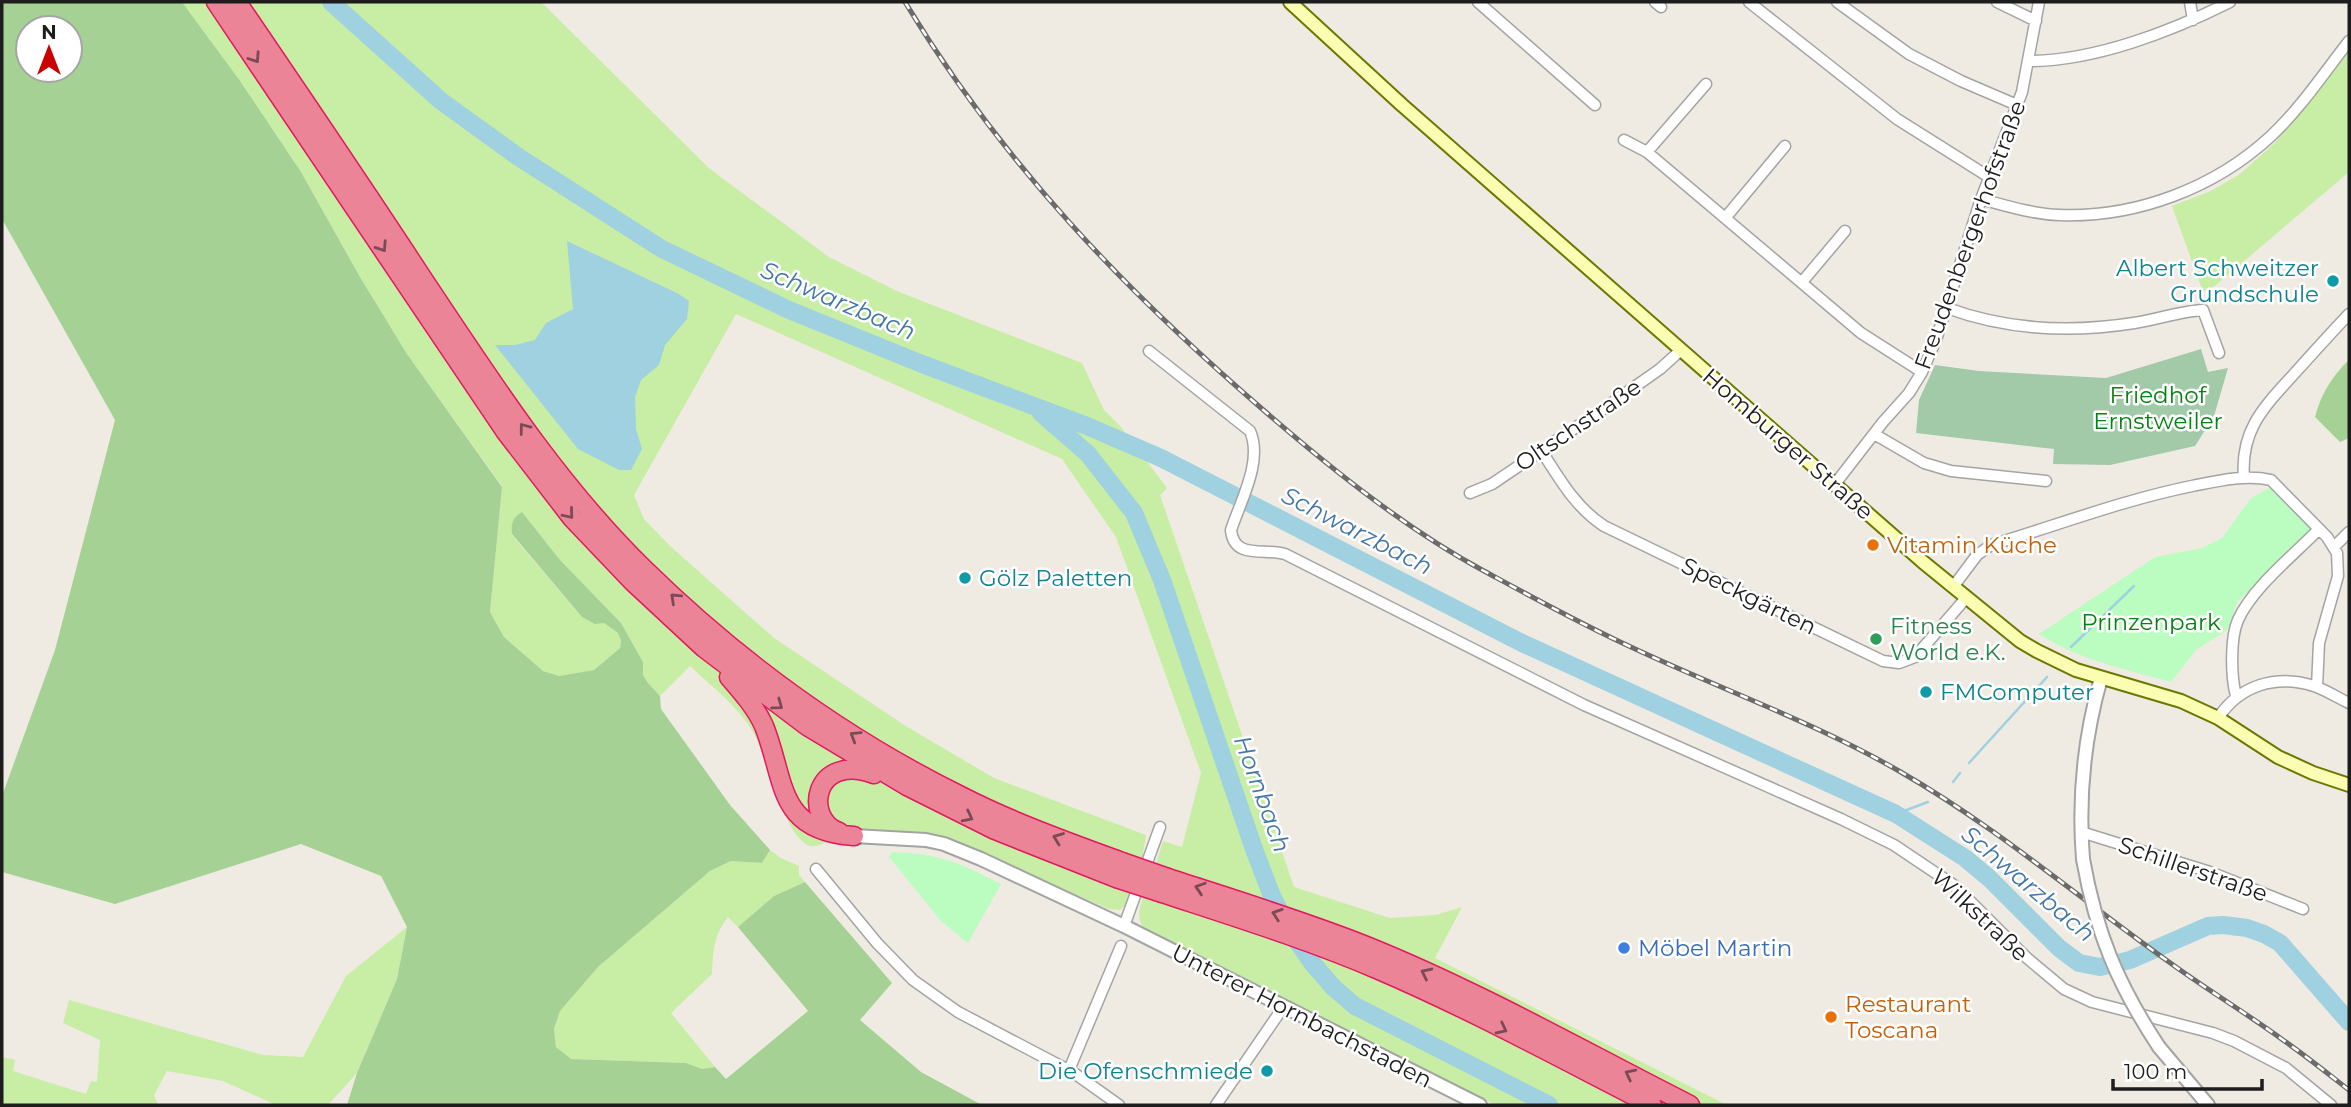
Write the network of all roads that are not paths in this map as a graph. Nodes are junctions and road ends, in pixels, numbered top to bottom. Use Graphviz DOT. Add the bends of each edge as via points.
graph roads {
  1 [pos="216,2"];
  2 [pos="237,2"];
  3 [pos="1478,2"];
  4 [pos="1749,2"];
  5 [pos="1838,2"];
  6 [pos="1997,2"];
  7 [pos="2039,2"];
  8 [pos="2190,2"];
  9 [pos="2230,2"];
  10 [pos="1292,3"];
  11 [pos="2193,20"];
  12 [pos="2036,21"];
  13 [pos="2349,41"];
  14 [pos="2029,61"];
  15 [pos="1706,84"];
  16 [pos="2017,105"];
  17 [pos="1595,106"];
  18 [pos="1624,140"];
  19 [pos="1785,146"];
  20 [pos="1647,152"];
  21 [pos="1990,177"];
  22 [pos="1981,199"];
  23 [pos="1726,216"];
  24 [pos="1845,231"];
  25 [pos="1802,282"];
  26 [pos="1947,308"];
  27 [pos="2349,314"];
  28 [pos="1681,350"];
  29 [pos="1149,351"];
  30 [pos="2219,353"];
  31 [pos="1922,372"];
  32 [pos="1874,434"];
  33 [pos="1541,450"];
  34 [pos="2244,478"];
  35 [pos="2046,481"];
  36 [pos="1836,484"];
  37 [pos="1470,493"];
  38 [pos="2319,530"];
  39 [pos="2349,531"];
  40 [pos="2335,546"];
  41 [pos="1952,587"];
  42 [pos="1966,598"];
  43 [pos="704,648"];
  44 [pos="2101,678"];
  45 [pos="2317,687"];
  46 [pos="2236,696"];
  47 [pos="2349,702"];
  48 [pos="2218,718"];
  49 [pos="2349,785"];
  50 [pos="907,786"];
  51 [pos="1160,827"];
  52 [pos="2081,832"];
  53 [pos="854,836"];
  54 [pos="816,869"];
  55 [pos="1119,870"];
  56 [pos="1165,886"];
  57 [pos="2304,909"];
  58 [pos="1124,926"];
  59 [pos="1121,946"];
  60 [pos="1284,1006"];
  61 [pos="1069,1070"];
  62 [pos="1119,1105"];
  63 [pos="1216,1105"];
  64 [pos="1480,1105"];
  65 [pos="1652,1105"];
  66 [pos="1690,1105"];
  67 [pos="2208,1105"];
  68 [pos="2331,1105"];
  1 -- 43 [label="highway, one-way" via="527,461 572,518"];
  55 -- 2 [label="highway, one-way" via="975,803 816,712 751,664 642,568 517,417"];
  3 -- 17 [label="street"];
  4 -- 21 [label="street" via="1897,119"];
  5 -- 16 [label="street" via="1909,54"];
  6 -- 12 [label="street"];
  7 -- 12 [label="street, Freudenbergerhofstraße"];
  8 -- 11 [label="street"];
  9 -- 11 [label="street"];
  10 -- 28 [label="main road, Homburger Straße"];
  11 -- 14 [label="street" via="2127,44"];
  12 -- 14 [label="street, Freudenbergerhofstraße"];
  13 -- 22 [label="street" via="2272,135 2210,181 2180,194 2075,215 2035,213"];
  14 -- 16 [label="street, Freudenbergerhofstraße"];
  15 -- 20 [label="street"];
  16 -- 21 [label="street, Freudenbergerhofstraße"];
  18 -- 20 [label="street"];
  19 -- 23 [label="street"];
  20 -- 23 [label="street"];
  21 -- 22 [label="street, Freudenbergerhofstraße"];
  22 -- 26 [label="street, Freudenbergerhofstraße"];
  23 -- 25 [label="street"];
  24 -- 25 [label="street"];
  25 -- 31 [label="street" via="1861,333"];
  26 -- 30 [label="street" via="2002,323 2063,329 2110,327 2203,310"];
  26 -- 31 [label="street, Freudenbergerhofstraße"];
  27 -- 34 [label="street" via="2262,410 2244,448"];
  28 -- 33 [label="street, Oltschstraße"];
  28 -- 36 [label="main road, Homburger Straße"];
  29 -- 68 [label="street, Wilkstraße" via="1251,431 1256,443 1231,530 1239,548 1285,554 1624,723 1894,845 1955,886 2064,989 2092,1002 2234,1041 2286,1068"];
  31 -- 32 [label="street, Freudenbergerhofstraße"];
  32 -- 35 [label="street" via="1923,463 1951,471"];
  32 -- 36 [label="street, Freudenbergerhofstraße"];
  33 -- 37 [label="street, Oltschstraße" via="1492,484"];
  33 -- 42 [label="street, Speckgärten" via="1573,500 1591,518 1883,661 1899,663 1915,657"];
  34 -- 38 [label="street" via="2272,480"];
  34 -- 41 [label="street" via="2166,491 1991,545"];
  36 -- 41 [label="main road, Homburger Straße"];
  38 -- 40 [label="street"];
  38 -- 46 [label="street" via="2262,587 2239,618 2234,631"];
  39 -- 40 [label="street"];
  40 -- 45 [label="street" via="2338,576 2319,643"];
  41 -- 42 [label="main road, Homburger Straße"];
  42 -- 44 [label="main road, Homburger Straße" via="2037,651"];
  43 -- 50 [label="highway, one-way" via="807,726"];
  43 -- 53 [label="highway" via="763,725 781,786 795,809 825,832"];
  44 -- 48 [label="main road, Homburger Straße" via="2169,697"];
  44 -- 52 [label="street" via="2088,731"];
  45 -- 46 [label="street" via="2269,683"];
  45 -- 47 [label="street"];
  46 -- 48 [label="street"];
  48 -- 49 [label="main road, Homburger Straße" via="2278,757"];
  50 -- 53 [label="highway" via="859,769 832,774 819,796 822,817 834,830"];
  50 -- 55 [label="highway, one-way" via="995,830"];
  51 -- 58 [label="street"];
  52 -- 57 [label="street, Schillerstraße"];
  52 -- 67 [label="street, bridge" via="2091,903 2125,992 2160,1047"];
  53 -- 58 [label="street, Unterer Hornbachstaden" via="944,844"];
  54 -- 61 [label="street" via="913,980 958,1012"];
  55 -- 56 [label="highway, bridge"];
  56 -- 65 [label="highway, one-way" via="1419,987"];
  66 -- 56 [label="highway, one-way" via="1418,968 1232,899"];
  58 -- 60 [label="street, Unterer Hornbachstaden"];
  59 -- 61 [label="street"];
  60 -- 63 [label="street"];
  60 -- 64 [label="street, Unterer Hornbachstaden"];
  61 -- 62 [label="street"];
}
